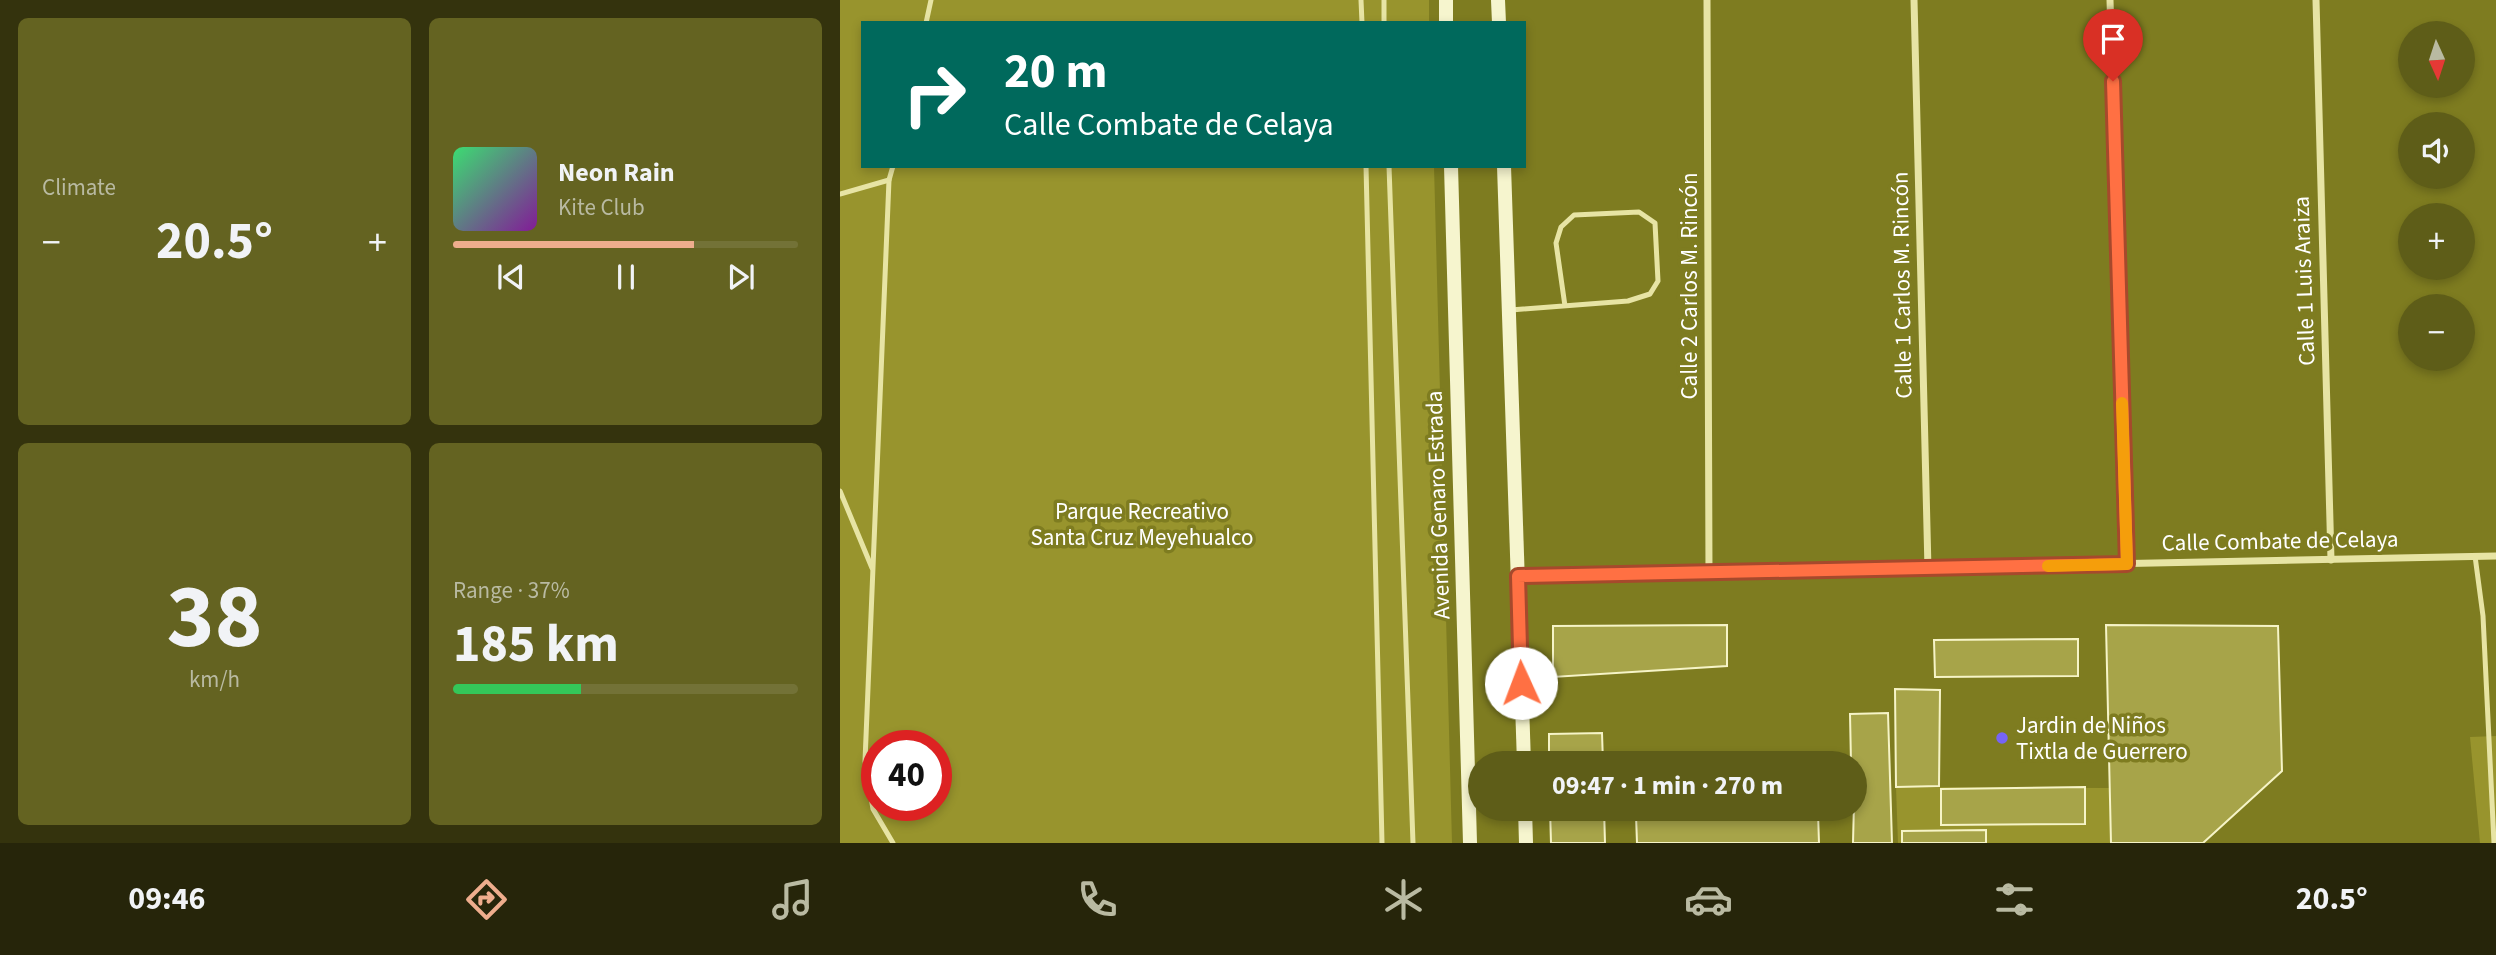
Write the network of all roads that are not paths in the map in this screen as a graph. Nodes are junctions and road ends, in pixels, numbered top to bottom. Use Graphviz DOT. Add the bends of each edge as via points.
graph roads {
  1 [pos="931,0"];
  2 [pos="1361,0"];
  3 [pos="1384,0"];
  4 [pos="1446,0"];
  5 [pos="1498,0"];
  6 [pos="1707,0"];
  7 [pos="1914,0"];
  8 [pos="2110,0"];
  9 [pos="2316,0"];
  10 [pos="926,21"];
  11 [pos="1362,21"];
  12 [pos="1384,21"];
  13 [pos="1447,21"];
  14 [pos="1499,21"];
  15 [pos="892,168"];
  16 [pos="1366,168"];
  17 [pos="1389,168"];
  18 [pos="1451,168"];
  19 [pos="1504,168"];
  20 [pos="889,180"];
  21 [pos="840,194"];
  22 [pos="1565,306"];
  23 [pos="1509,310"];
  24 [pos="840,491"];
  25 [pos="2475,556"];
  26 [pos="2496,556"];
  27 [pos="2331,560"];
  28 [pos="2127,564"];
  29 [pos="1928,569"];
  30 [pos="874,571"];
  31 [pos="1709,573"];
  32 [pos="1518,576"];
  33 [pos="1524,751"];
  34 [pos="1525,821"];
  35 [pos="893,843"];
  36 [pos="1382,843"];
  37 [pos="1413,843"];
  38 [pos="1470,843"];
  39 [pos="1526,843"];
  40 [pos="2494,843"];
  1 -- 10 [label="lane"];
  2 -- 11 [label="lane"];
  3 -- 12 [label="lane"];
  4 -- 13 [label="street"];
  5 -- 14 [label="street"];
  6 -- 31 [label="street, Calle 2 Carlos M. Rincón"];
  7 -- 29 [label="street, Calle 1 Carlos M. Rincón"];
  8 -- 28 [label="street"];
  9 -- 27 [label="street, Calle 1 Luis Araiza"];
  15 -- 20 [label="lane"];
  16 -- 36 [label="lane"];
  17 -- 37 [label="lane"];
  18 -- 38 [label="street, Avenida Genaro Estrada"];
  19 -- 23 [label="street"];
  20 -- 21 [label="lane"];
  20 -- 30 [label="lane"];
  22 -- 22 [label="lane" via="1556,243 1560,227 1574,215 1639,212 1655,223 1658,281 1650,293 1628,301"];
  22 -- 23 [label="lane"];
  23 -- 32 [label="street"];
  24 -- 30 [label="lane"];
  25 -- 26 [label="street, Calle Combate de Celaya"];
  25 -- 27 [label="street, Calle Combate de Celaya"];
  25 -- 40 [label="lane" via="2485,643"];
  27 -- 28 [label="street, Calle Combate de Celaya"];
  28 -- 29 [label="street, Calle Combate de Celaya"];
  29 -- 31 [label="street, Calle Combate de Celaya"];
  30 -- 35 [label="lane" via="865,761 873,809"];
  31 -- 32 [label="street, Calle Combate de Celaya"];
  32 -- 33 [label="street"];
  34 -- 39 [label="street"];
}
